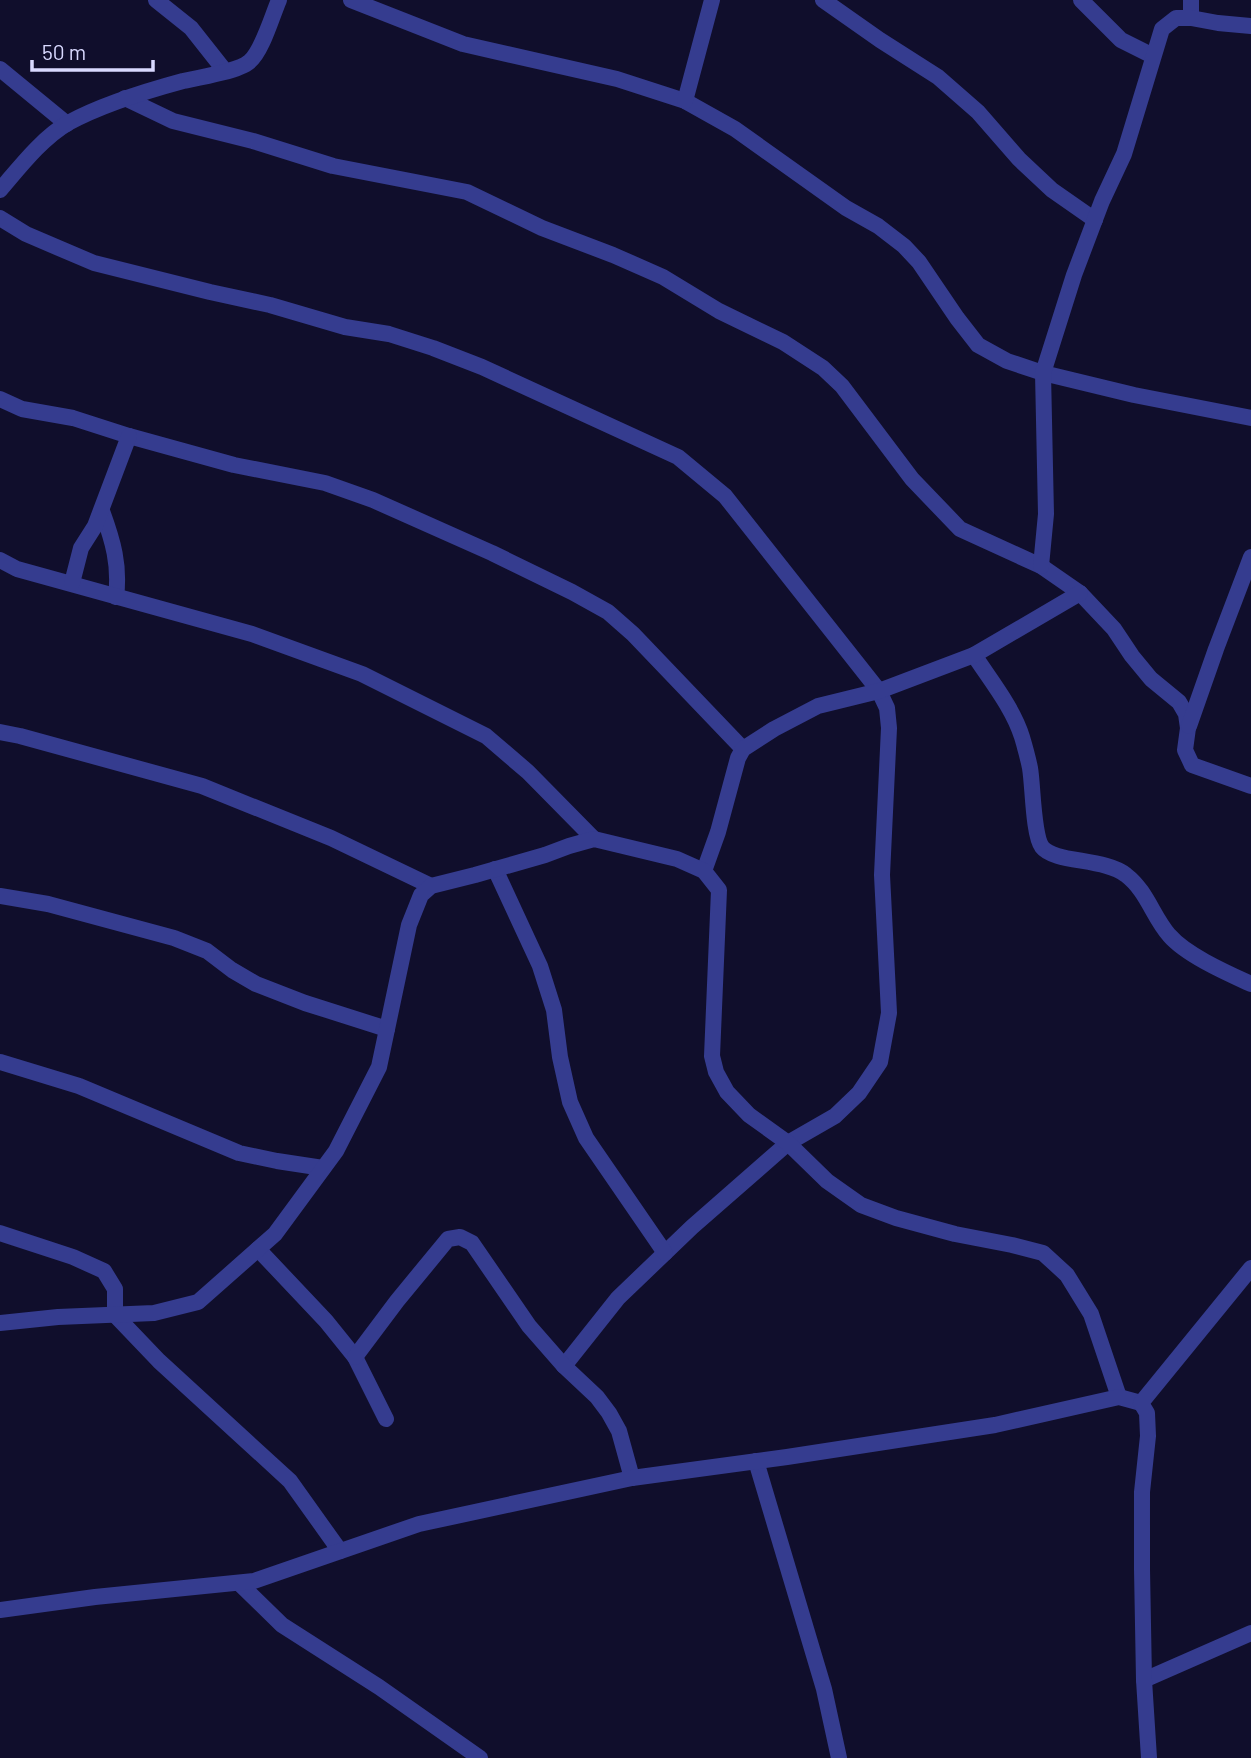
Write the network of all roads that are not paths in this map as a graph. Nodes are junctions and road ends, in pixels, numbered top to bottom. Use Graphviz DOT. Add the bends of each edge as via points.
graph roads {
  1 [pos="156,0"];
  2 [pos="279,0"];
  3 [pos="351,0"];
  4 [pos="712,0"];
  5 [pos="823,0"];
  6 [pos="1081,0"];
  7 [pos="1191,0"];
  8 [pos="1191,18"];
  9 [pos="1251,26"];
  10 [pos="1153,56"];
  11 [pos="0,69"];
  12 [pos="225,71"];
  13 [pos="125,99"];
  14 [pos="685,101"];
  15 [pos="67,124"];
  16 [pos="0,190"];
  17 [pos="0,218"];
  18 [pos="1095,220"];
  19 [pos="1043,373"];
  20 [pos="0,399"];
  21 [pos="1251,418"];
  22 [pos="129,436"];
  23 [pos="102,511"];
  24 [pos="1251,556"];
  25 [pos="0,560"];
  26 [pos="1041,566"];
  27 [pos="72,583"];
  28 [pos="1080,593"];
  29 [pos="116,597"];
  30 [pos="975,654"];
  31 [pos="879,691"];
  32 [pos="1188,728"];
  33 [pos="0,732"];
  34 [pos="743,749"];
  35 [pos="1251,786"];
  36 [pos="594,839"];
  37 [pos="495,869"];
  38 [pos="704,871"];
  39 [pos="431,886"];
  40 [pos="0,896"];
  41 [pos="1251,984"];
  42 [pos="387,1029"];
  43 [pos="0,1062"];
  44 [pos="788,1143"];
  45 [pos="323,1168"];
  46 [pos="0,1233"];
  47 [pos="258,1249"];
  48 [pos="665,1253"];
  49 [pos="1251,1268"];
  50 [pos="115,1315"];
  51 [pos="0,1323"];
  52 [pos="355,1357"];
  53 [pos="564,1366"];
  54 [pos="1119,1397"];
  55 [pos="1141,1403"];
  56 [pos="386,1419"];
  57 [pos="756,1461"];
  58 [pos="632,1478"];
  59 [pos="340,1551"];
  60 [pos="239,1583"];
  61 [pos="0,1610"];
  62 [pos="1251,1633"];
  63 [pos="1144,1681"];
  64 [pos="1148,1757"];
  65 [pos="480,1758"];
  66 [pos="839,1758"];
  1 -- 12 [label="street" via="191,28"];
  2 -- 12 [label="street" via="259,50 249,63"];
  3 -- 14 [label="street" via="463,44 617,79"];
  4 -- 14 [label="street"];
  5 -- 18 [label="street" via="938,77 1052,190"];
  6 -- 10 [label="street" via="1121,40"];
  7 -- 8 [label="street"];
  8 -- 9 [label="street"];
  8 -- 10 [label="street" via="1176,18 1162,29"];
  10 -- 18 [label="street" via="1124,153"];
  11 -- 15 [label="street"];
  12 -- 13 [label="street"];
  13 -- 15 [label="street"];
  13 -- 26 [label="street" via="173,121 332,166 467,192 663,277 719,312 783,341 823,368 842,386 912,479 960,529"];
  14 -- 19 [label="street" via="736,129 878,226 919,262 978,345"];
  15 -- 16 [label="street" via="35,150"];
  17 -- 31 [label="street" via="94,263 433,348 678,457 725,496"];
  18 -- 19 [label="street"];
  19 -- 21 [label="street"];
  19 -- 26 [label="street" via="1046,514"];
  20 -- 22 [label="street" via="22,409 73,418"];
  22 -- 23 [label="street"];
  22 -- 34 [label="street" via="234,465 325,483 373,500 572,592 608,612 633,634"];
  23 -- 27 [label="street" via="80,548"];
  23 -- 29 [label="street" via="114,543"];
  24 -- 32 [label="street"];
  25 -- 27 [label="street"];
  26 -- 28 [label="street"];
  27 -- 29 [label="street"];
  28 -- 30 [label="street"];
  28 -- 32 [label="street" via="1151,679 1179,702"];
  29 -- 36 [label="street" via="252,634 362,674 434,709 486,736"];
  30 -- 31 [label="street"];
  30 -- 41 [label="street" via="1022,736 1042,847 1057,856 1103,864 1125,874 1180,945"];
  31 -- 34 [label="street" via="818,706"];
  31 -- 44 [label="street" via="889,728 882,875 889,1013 880,1062 859,1093 835,1116"];
  32 -- 35 [label="street" via="1185,750 1192,765"];
  33 -- 39 [label="street" via="202,786 331,838"];
  34 -- 38 [label="street"];
  36 -- 37 [label="street"];
  36 -- 38 [label="street" via="677,859"];
  37 -- 39 [label="street"];
  37 -- 48 [label="street" via="540,966 554,1010 570,1102 586,1138"];
  38 -- 44 [label="street" via="719,890 712,1056 716,1072 727,1092 750,1115"];
  39 -- 42 [label="street" via="421,895 409,925"];
  40 -- 42 [label="street" via="174,938 207,951 256,984"];
  42 -- 45 [label="street" via="379,1066"];
  43 -- 45 [label="street" via="79,1086 239,1153"];
  44 -- 48 [label="street"];
  44 -- 54 [label="street" via="827,1181 861,1205 955,1234 1043,1253 1067,1275 1091,1314"];
  45 -- 47 [label="street" via="275,1234"];
  46 -- 50 [label="street" via="104,1271 115,1289"];
  47 -- 50 [label="street" via="198,1302 154,1313"];
  47 -- 52 [label="street"];
  48 -- 53 [label="street" via="618,1298"];
  49 -- 55 [label="street"];
  50 -- 51 [label="street"];
  50 -- 59 [label="street" via="290,1480"];
  52 -- 53 [label="street" via="448,1239 460,1237 472,1243 529,1326"];
  52 -- 56 [label="street"];
  53 -- 58 [label="street" via="609,1413"];
  54 -- 55 [label="street"];
  54 -- 57 [label="street" via="995,1425"];
  55 -- 63 [label="street" via="1147,1413 1148,1436 1142,1492"];
  57 -- 58 [label="street"];
  57 -- 66 [label="street" via="824,1689"];
  58 -- 59 [label="street" via="419,1524"];
  59 -- 60 [label="street"];
  60 -- 61 [label="street"];
  60 -- 65 [label="street" via="282,1625"];
  62 -- 63 [label="street"];
  63 -- 64 [label="street"];
}
